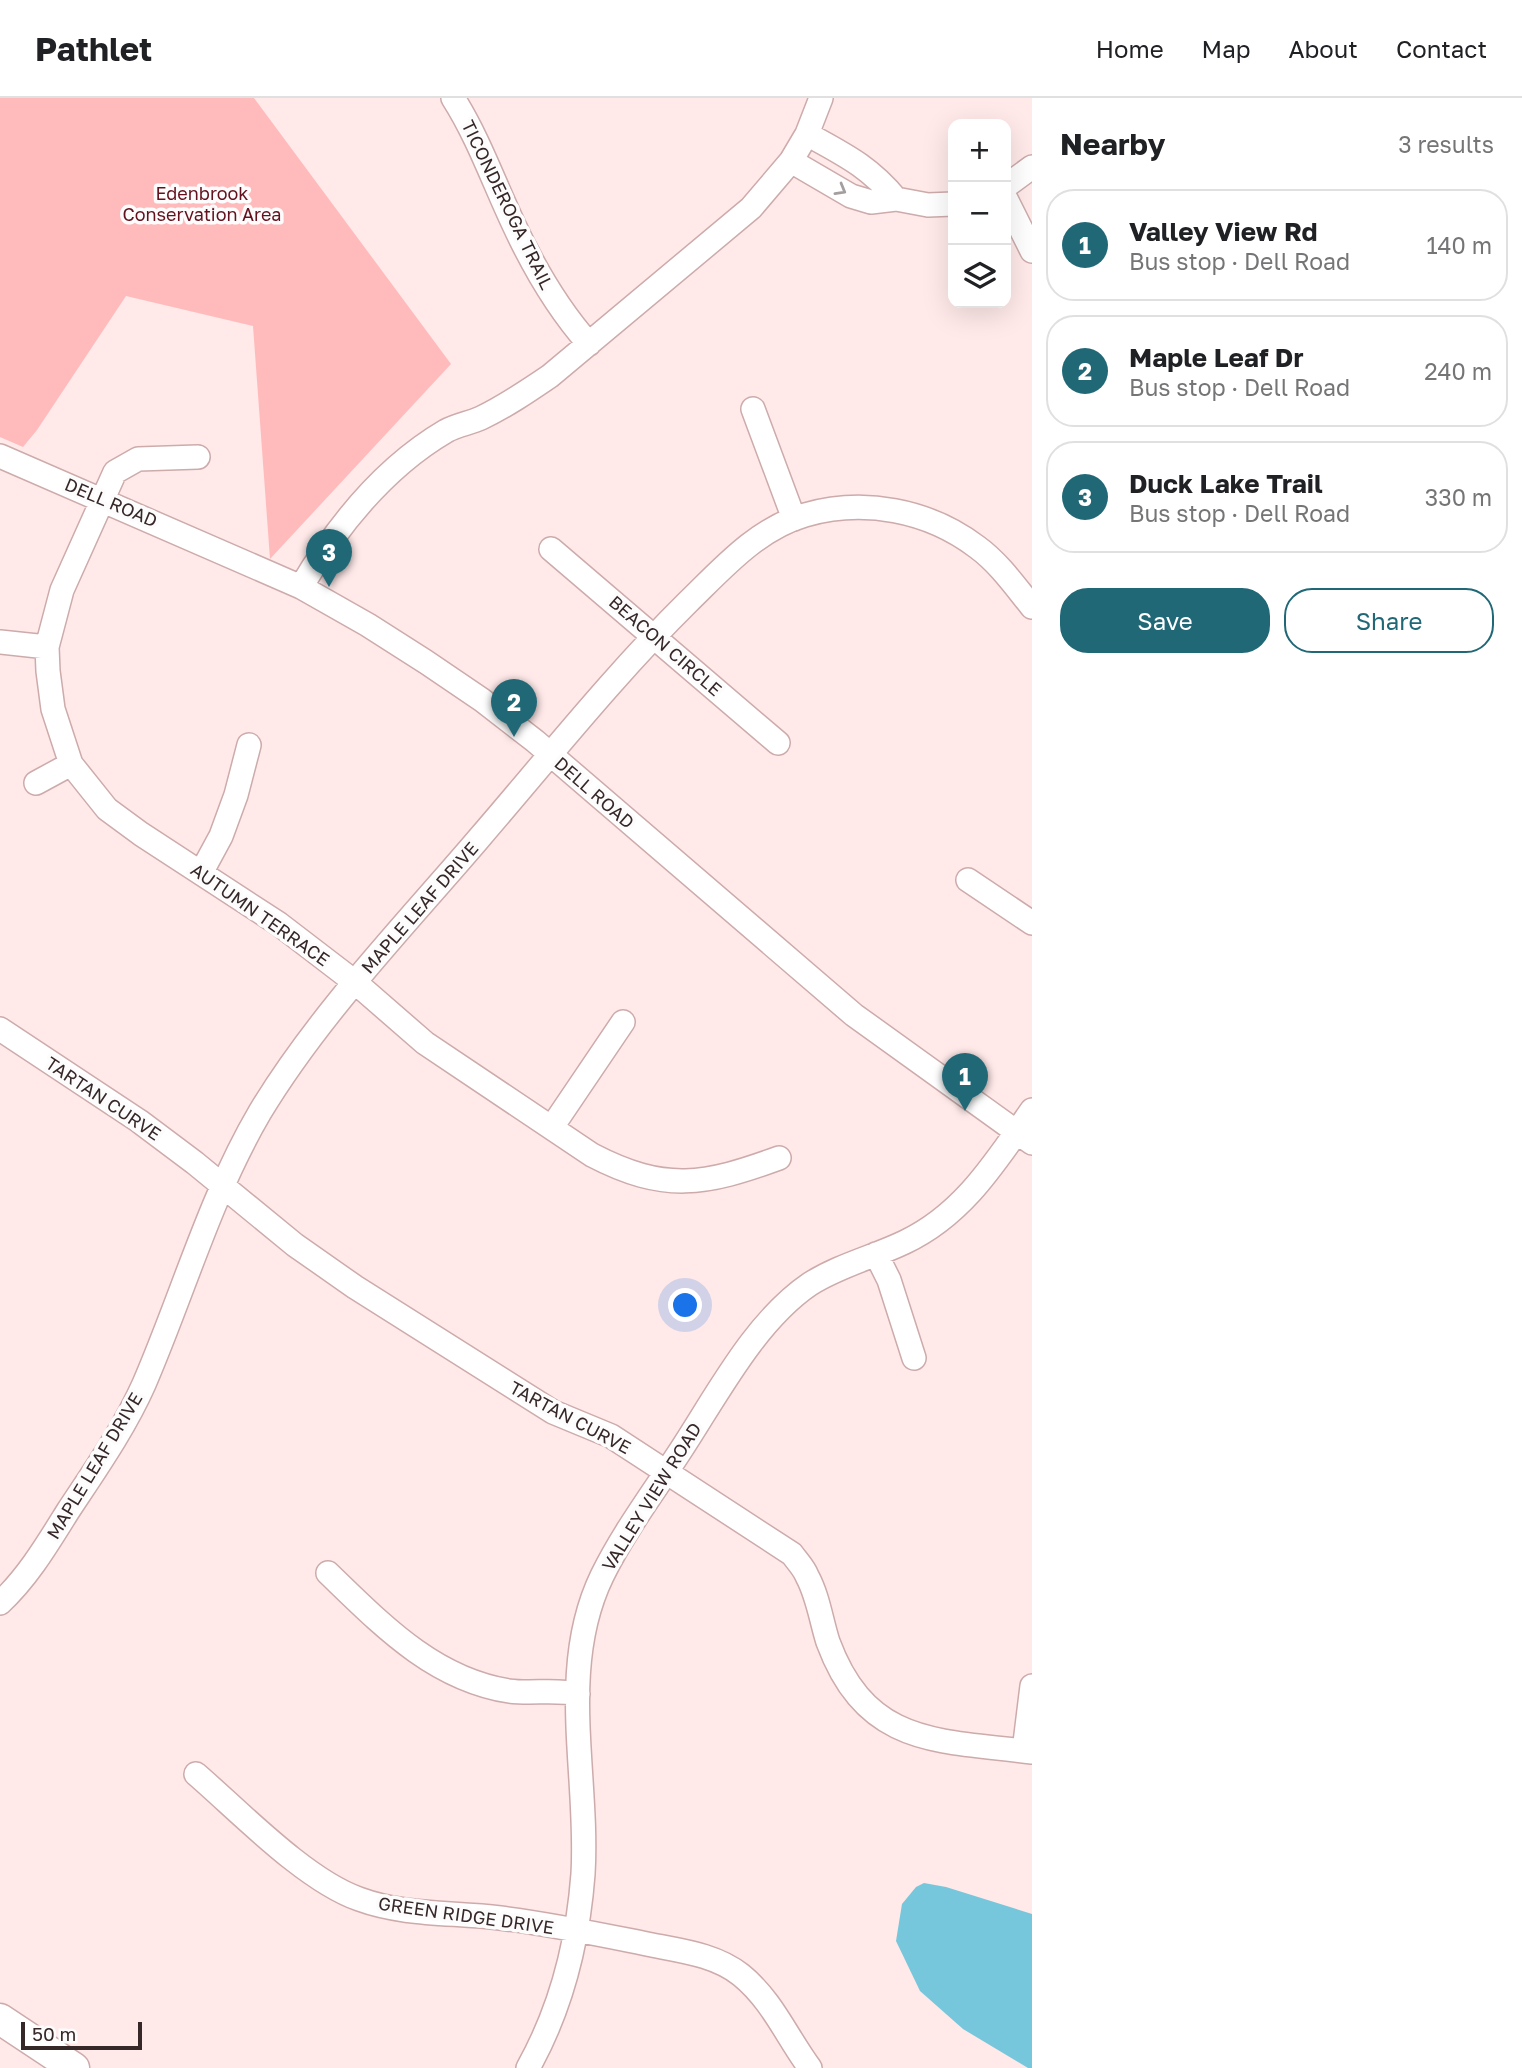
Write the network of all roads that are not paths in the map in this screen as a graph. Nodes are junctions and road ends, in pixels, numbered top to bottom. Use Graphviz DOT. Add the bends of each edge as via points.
graph roads {
  1 [pos="453,98"];
  2 [pos="821,98"];
  3 [pos="807,134"];
  4 [pos="791,161"];
  5 [pos="1032,167"];
  6 [pos="1011,182"];
  7 [pos="896,199"];
  8 [pos="948,204"];
  9 [pos="1011,209"];
  10 [pos="1032,251"];
  11 [pos="589,344"];
  12 [pos="753,409"];
  13 [pos="0,456"];
  14 [pos="198,457"];
  15 [pos="103,500"];
  16 [pos="794,519"];
  17 [pos="551,549"];
  18 [pos="301,587"];
  19 [pos="1032,607"];
  20 [pos="653,636"];
  21 [pos="0,642"];
  22 [pos="47,647"];
  23 [pos="778,743"];
  24 [pos="248,745"];
  25 [pos="551,755"];
  26 [pos="71,764"];
  27 [pos="36,783"];
  28 [pos="201,873"];
  29 [pos="968,880"];
  30 [pos="1032,923"];
  31 [pos="356,983"];
  32 [pos="623,1022"];
  33 [pos="0,1029"];
  34 [pos="1032,1110"];
  35 [pos="552,1127"];
  36 [pos="1024,1138"];
  37 [pos="779,1158"];
  38 [pos="224,1186"];
  39 [pos="876,1254"];
  40 [pos="914,1358"];
  41 [pos="667,1472"];
  42 [pos="328,1573"];
  43 [pos="0,1603"];
  44 [pos="1032,1686"];
  45 [pos="578,1694"];
  46 [pos="1028,1752"];
  47 [pos="196,1774"];
  48 [pos="576,1931"];
  49 [pos="0,2020"];
  50 [pos="74,2068"];
  51 [pos="528,2068"];
  52 [pos="810,2068"];
  1 -- 11 [label="street, TICONDEROGA TRAIL" via="538,272 567,319"];
  2 -- 3 [label="street"];
  3 -- 4 [label="street"];
  3 -- 7 [label="street" via="864,166"];
  4 -- 7 [label="street, one-way" via="851,196 871,202"];
  4 -- 11 [label="street" via="751,208"];
  5 -- 6 [label="street"];
  7 -- 8 [label="street"];
  9 -- 10 [label="street"];
  11 -- 18 [label="street" via="515,400 448,430 410,456 358,506"];
  12 -- 16 [label="street"];
  13 -- 15 [label="street, DELL ROAD"];
  14 -- 15 [label="street, AUTUMN TERRACE" via="138,459 115,472"];
  15 -- 18 [label="street, DELL ROAD"];
  15 -- 22 [label="street, AUTUMN TERRACE" via="62,590"];
  16 -- 19 [label="street, MAPLE LEAF DRIVE" via="843,507 878,507 914,515 978,547"];
  16 -- 20 [label="street, MAPLE LEAF DRIVE" via="744,548"];
  17 -- 20 [label="street, BEACON CIRCLE"];
  18 -- 25 [label="street, DELL ROAD" via="426,662"];
  20 -- 23 [label="street, BEACON CIRCLE"];
  20 -- 25 [label="street, MAPLE LEAF DRIVE"];
  21 -- 22 [label="street"];
  22 -- 26 [label="street, AUTUMN TERRACE" via="54,709"];
  24 -- 28 [label="street" via="221,836"];
  25 -- 31 [label="street, MAPLE LEAF DRIVE"];
  25 -- 36 [label="street, DELL ROAD" via="854,1015"];
  26 -- 27 [label="street"];
  26 -- 28 [label="street, AUTUMN TERRACE" via="107,809"];
  28 -- 31 [label="street, AUTUMN TERRACE" via="279,924"];
  29 -- 30 [label="street"];
  31 -- 35 [label="street, AUTUMN TERRACE" via="425,1043"];
  31 -- 38 [label="street, MAPLE LEAF DRIVE" via="261,1110 231,1163"];
  32 -- 35 [label="street"];
  33 -- 38 [label="street, TARTAN CURVE" via="139,1121"];
  34 -- 36 [label="street, VALLEY VIEW ROAD"];
  35 -- 37 [label="street, AUTUMN TERRACE" via="611,1165 652,1178 684,1182 717,1179"];
  36 -- 39 [label="street, VALLEY VIEW ROAD" via="948,1215 906,1242"];
  38 -- 41 [label="street, TARTAN CURVE" via="355,1287 527,1397 611,1436"];
  38 -- 43 [label="street, MAPLE LEAF DRIVE" via="143,1387 118,1434 36,1560"];
  39 -- 40 [label="street"];
  39 -- 41 [label="street, VALLEY VIEW ROAD" via="841,1267 782,1307 743,1355"];
  41 -- 45 [label="street, VALLEY VIEW ROAD" via="602,1577 587,1619"];
  41 -- 46 [label="street, TARTAN CURVE" via="792,1554 808,1576 841,1671 859,1698 883,1719 943,1743"];
  42 -- 45 [label="street" via="413,1651 443,1669 509,1690"];
  44 -- 46 [label="street"];
  45 -- 48 [label="street, VALLEY VIEW ROAD" via="583,1873"];
  47 -- 48 [label="street, GREEN RIDGE DRIVE" via="295,1861 356,1899 391,1909 502,1918"];
  48 -- 51 [label="street, VALLEY VIEW ROAD" via="550,2021"];
  48 -- 52 [label="street, GREEN RIDGE DRIVE" via="692,1953 740,1973 775,2012"];
  49 -- 50 [label="main road"];
}
